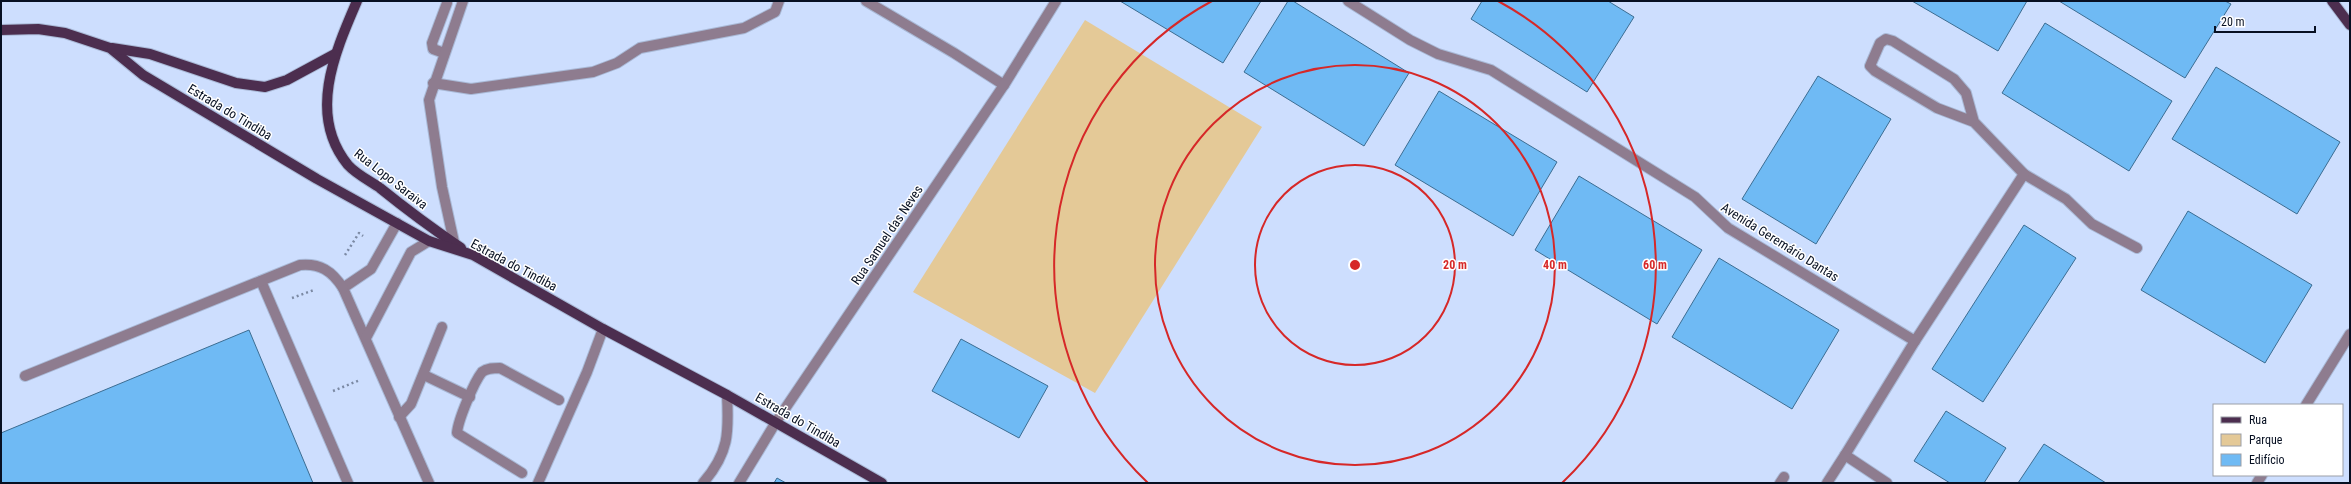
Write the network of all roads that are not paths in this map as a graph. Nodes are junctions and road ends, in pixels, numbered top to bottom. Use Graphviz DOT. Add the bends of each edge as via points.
graph roads {
  1 [pos="357,1"];
  2 [pos="463,1"];
  3 [pos="779,1"];
  4 [pos="866,1"];
  5 [pos="1056,1"];
  6 [pos="1348,1"];
  7 [pos="2332,1"];
  8 [pos="447,3"];
  9 [pos="2350,25"];
  10 [pos="2,28"];
  11 [pos="110,48"];
  12 [pos="444,53"];
  13 [pos="335,54"];
  14 [pos="433,83"];
  15 [pos="1004,85"];
  16 [pos="1974,122"];
  17 [pos="2024,174"];
  18 [pos="397,223"];
  19 [pos="429,241"];
  20 [pos="454,242"];
  21 [pos="2137,248"];
  22 [pos="473,255"];
  23 [pos="261,281"];
  24 [pos="343,288"];
  25 [pos="442,327"];
  26 [pos="603,330"];
  27 [pos="2350,334"];
  28 [pos="366,338"];
  29 [pos="1915,341"];
  30 [pos="424,375"];
  31 [pos="25,376"];
  32 [pos="727,395"];
  33 [pos="470,397"];
  34 [pos="559,400"];
  35 [pos="2307,404"];
  36 [pos="399,417"];
  37 [pos="776,422"];
  38 [pos="1845,455"];
  39 [pos="522,473"];
  40 [pos="348,483"];
  41 [pos="429,483"];
  42 [pos="538,483"];
  43 [pos="703,483"];
  44 [pos="739,483"];
  45 [pos="882,483"];
  46 [pos="1827,483"];
  47 [pos="1887,483"];
  1 -- 13 [label="main road, Rua Lopo Saraiva"];
  2 -- 12 [label="street"];
  3 -- 14 [label="street" via="775,12 744,28 640,48 617,64 593,72 472,88"];
  4 -- 15 [label="street"];
  5 -- 15 [label="street, Rua Samuel das Neves"];
  6 -- 29 [label="street, Avenida Geremário Dantas" via="1410,40 1438,54 1491,70 1695,197 1728,228"];
  7 -- 9 [label="main road"];
  8 -- 12 [label="street" via="432,43 433,49"];
  10 -- 11 [label="main road, Estrada do Tindiba" via="38,28 65,33"];
  11 -- 13 [label="main road" via="150,54 236,83 265,87 287,80"];
  11 -- 18 [label="main road, Estrada do Tindiba" via="143,74 317,179"];
  12 -- 14 [label="street"];
  13 -- 20 [label="main road, Rua Lopo Saraiva" via="327,95 327,120 334,145 349,166"];
  14 -- 20 [label="street" via="429,100 430,109 442,188"];
  15 -- 37 [label="street, Rua Samuel das Neves"];
  16 -- 16 [label="street" via="1937,108 1875,71 1870,66 1880,42 1886,39 1893,41 1954,79 1966,93"];
  16 -- 17 [label="street"];
  17 -- 21 [label="street" via="2066,199 2092,224"];
  17 -- 29 [label="street"];
  18 -- 19 [label="main road, Estrada do Tindiba"];
  18 -- 24 [label="street" via="371,269"];
  19 -- 22 [label="main road, Estrada do Tindiba"];
  19 -- 28 [label="street" via="411,252"];
  20 -- 22 [label="main road, Rua Lopo Saraiva"];
  22 -- 26 [label="main road, Estrada do Tindiba"];
  23 -- 24 [label="street" via="300,265 311,264 334,274"];
  23 -- 31 [label="street"];
  23 -- 40 [label="street"];
  24 -- 28 [label="street"];
  25 -- 30 [label="street"];
  26 -- 32 [label="main road, Estrada do Tindiba"];
  26 -- 42 [label="street"];
  27 -- 35 [label="street"];
  28 -- 36 [label="street"];
  29 -- 38 [label="street"];
  30 -- 33 [label="street"];
  30 -- 36 [label="street" via="411,404"];
  32 -- 37 [label="main road, Estrada do Tindiba"];
  32 -- 43 [label="street" via="727,440 721,460"];
  33 -- 34 [label="street" via="482,372 500,368"];
  33 -- 39 [label="street" via="458,421 457,433"];
  36 -- 41 [label="street"];
  37 -- 44 [label="street, Rua Samuel das Neves"];
  37 -- 45 [label="main road, Estrada do Tindiba"];
  38 -- 46 [label="street"];
  38 -- 47 [label="street"];
}
